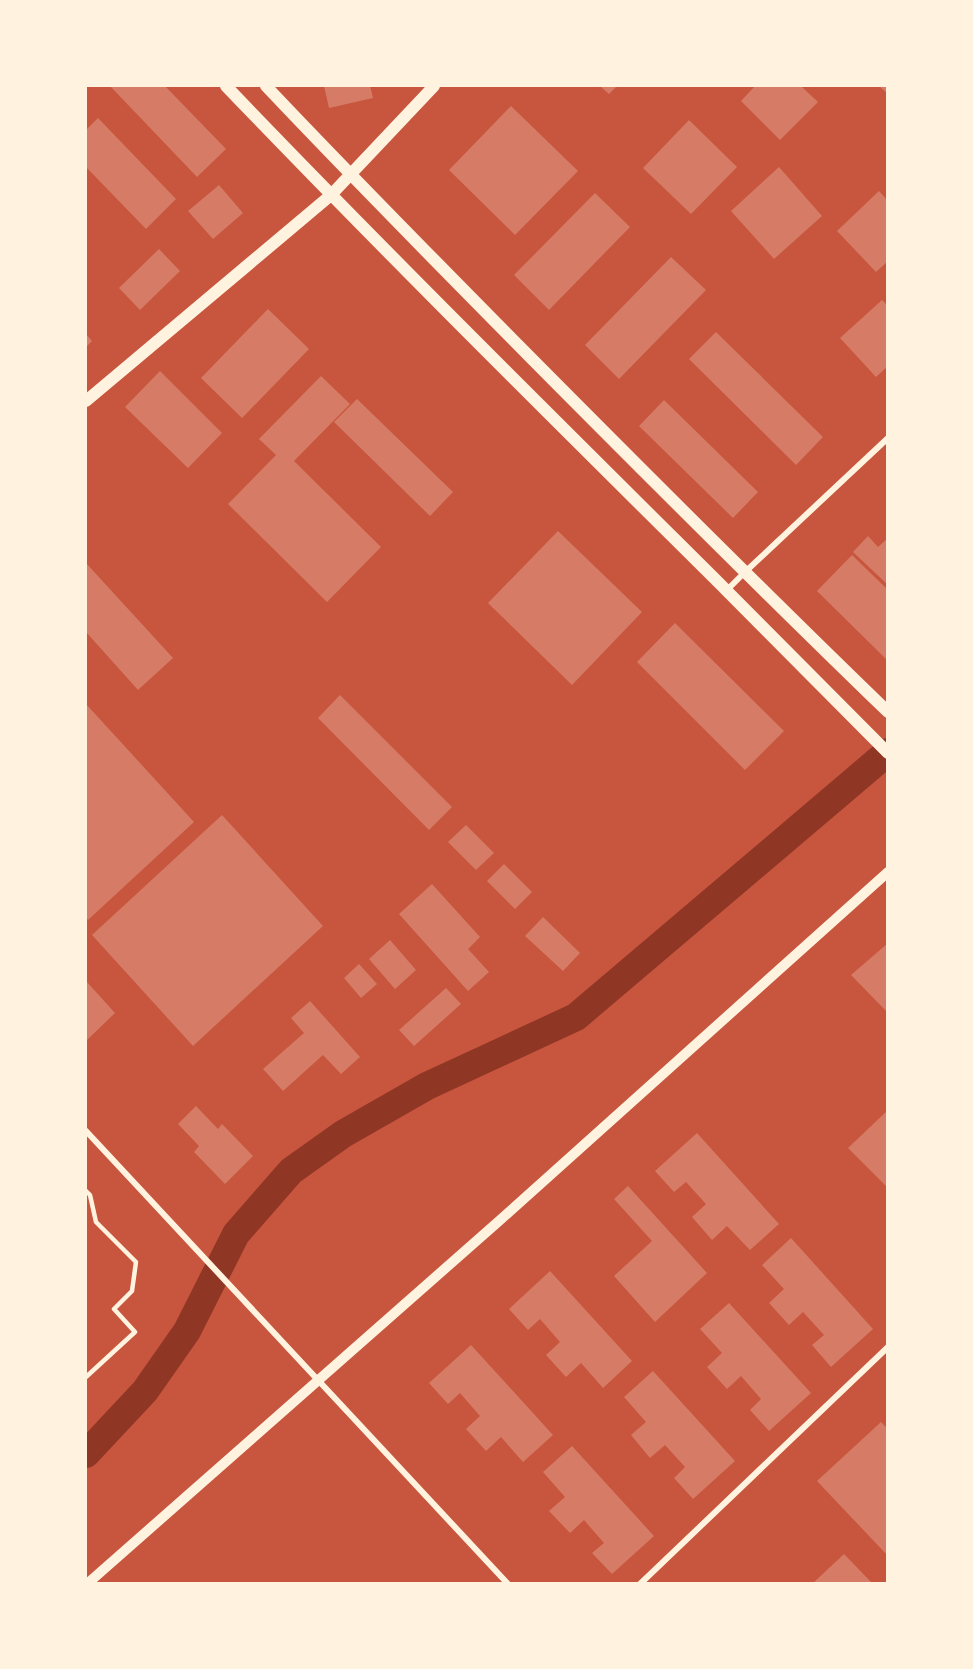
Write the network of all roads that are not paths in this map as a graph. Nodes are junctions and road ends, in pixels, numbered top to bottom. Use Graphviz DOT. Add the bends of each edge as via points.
graph roads {
  1 [pos="226,86"];
  2 [pos="266,86"];
  3 [pos="434,86"];
  4 [pos="350,175"];
  5 [pos="330,195"];
  6 [pos="86,401"];
  7 [pos="888,438"];
  8 [pos="744,573"];
  9 [pos="727,591"];
  10 [pos="888,712"];
  11 [pos="888,753"];
  12 [pos="888,872"];
  13 [pos="86,1131"];
  14 [pos="86,1191"];
  15 [pos="888,1347"];
  16 [pos="86,1377"];
  17 [pos="317,1380"];
  18 [pos="87,1584"];
  19 [pos="508,1584"];
  20 [pos="640,1584"];
  1 -- 5 [label="main road"];
  2 -- 4 [label="main road"];
  3 -- 4 [label="main road"];
  4 -- 5 [label="main road"];
  4 -- 8 [label="main road"];
  5 -- 6 [label="main road"];
  5 -- 9 [label="main road"];
  7 -- 8 [label="street"];
  8 -- 9 [label="street"];
  8 -- 10 [label="main road"];
  9 -- 11 [label="main road"];
  12 -- 17 [label="street"];
  13 -- 17 [label="street"];
  14 -- 16 [label="lane" via="96,1222 135,1262 132,1291 114,1309 135,1332"];
  15 -- 20 [label="street"];
  17 -- 18 [label="street"];
  17 -- 19 [label="street"];
}
